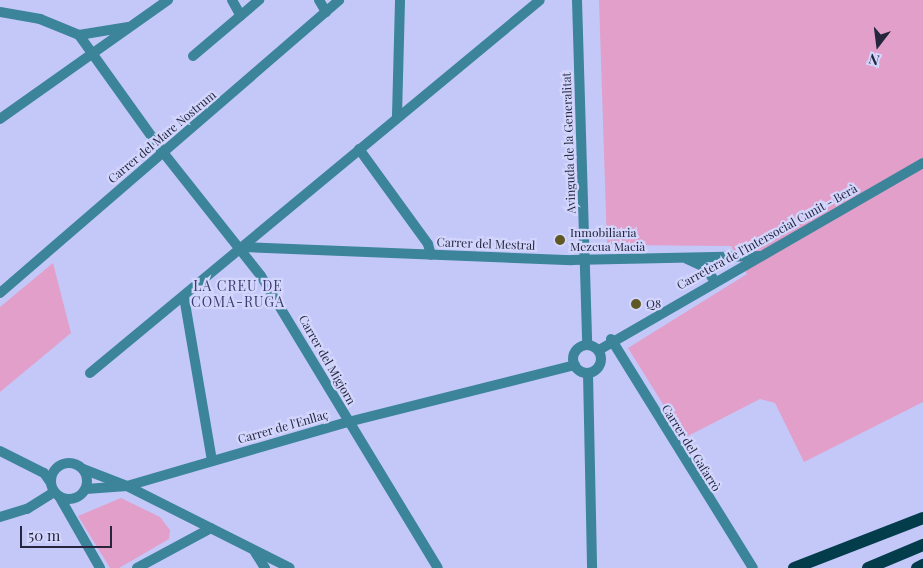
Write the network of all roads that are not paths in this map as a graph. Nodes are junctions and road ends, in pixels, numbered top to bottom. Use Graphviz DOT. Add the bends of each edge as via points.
graph roads {
  1 [pos="168,0"];
  2 [pos="232,0"];
  3 [pos="259,0"];
  4 [pos="319,0"];
  5 [pos="339,0"];
  6 [pos="400,0"];
  7 [pos="540,0"];
  8 [pos="577,0"];
  9 [pos="0,12"];
  10 [pos="326,12"];
  11 [pos="241,16"];
  12 [pos="136,24"];
  13 [pos="79,35"];
  14 [pos="92,53"];
  15 [pos="194,56"];
  16 [pos="397,116"];
  17 [pos="0,119"];
  18 [pos="359,149"];
  19 [pos="162,150"];
  20 [pos="923,163"];
  21 [pos="242,247"];
  22 [pos="431,255"];
  23 [pos="761,256"];
  24 [pos="584,259"];
  25 [pos="687,259"];
  26 [pos="715,281"];
  27 [pos="0,293"];
  28 [pos="184,297"];
  29 [pos="611,339"];
  30 [pos="587,344"];
  31 [pos="599,350"];
  32 [pos="575,365"];
  33 [pos="90,373"];
  34 [pos="588,373"];
  35 [pos="348,422"];
  36 [pos="0,451"];
  37 [pos="212,460"];
  38 [pos="83,469"];
  39 [pos="127,486"];
  40 [pos="86,489"];
  41 [pos="54,490"];
  42 [pos="75,499"];
  43 [pos="0,517"];
  44 [pos="70,518"];
  45 [pos="923,518"];
  46 [pos="211,528"];
  47 [pos="923,545"];
  48 [pos="255,551"];
  49 [pos="923,565"];
  50 [pos="100,568"];
  51 [pos="137,568"];
  52 [pos="266,568"];
  53 [pos="290,568"];
  54 [pos="438,568"];
  55 [pos="592,568"];
  56 [pos="753,568"];
  57 [pos="794,568"];
  58 [pos="868,568"];
  59 [pos="916,568"];
  1 -- 12 [label="street"];
  2 -- 11 [label="street"];
  3 -- 11 [label="street"];
  4 -- 10 [label="street"];
  5 -- 10 [label="street, Carrer del Mare Nostrum"];
  6 -- 16 [label="street"];
  7 -- 16 [label="street"];
  8 -- 24 [label="street, Avinguda de la Generalitat"];
  9 -- 13 [label="street" via="40,19"];
  10 -- 19 [label="street, Carrer del Mare Nostrum" via="278,58"];
  11 -- 15 [label="street"];
  12 -- 13 [label="street"];
  12 -- 14 [label="street"];
  13 -- 14 [label="street, Carrer del Migjorn"];
  14 -- 17 [label="street"];
  14 -- 19 [label="street, Carrer del Migjorn"];
  16 -- 18 [label="street"];
  18 -- 21 [label="street"];
  18 -- 22 [label="street" via="428,244"];
  19 -- 21 [label="street, Carrer del Migjorn"];
  19 -- 27 [label="street, Carrer del Mare Nostrum" via="141,172"];
  20 -- 23 [label="street, Carretera de l'Intersocial Cunit - Berà"];
  21 -- 22 [label="street, Carrer del Mestral"];
  21 -- 28 [label="street"];
  21 -- 35 [label="street, Carrer del Migjorn"];
  22 -- 24 [label="street, Carrer del Mestral"];
  23 -- 25 [label="street, Carrer del Mestral"];
  23 -- 26 [label="street, Carretera de l'Intersocial Cunit - Berà"];
  24 -- 25 [label="street, Carrer del Mestral"];
  24 -- 30 [label="street, Avinguda de la Generalitat"];
  25 -- 26 [label="street" via="704,267"];
  26 -- 29 [label="street, Carretera de l'Intersocial Cunit - Berà"];
  28 -- 33 [label="street"];
  28 -- 37 [label="street"];
  29 -- 31 [label="street, Carretera de l'Intersocial Cunit - Berà"];
  29 -- 56 [label="street, Carrer del Gafarrò"];
  30 -- 31 [label="street"];
  30 -- 32 [label="street" via="575,351"];
  31 -- 34 [label="street" via="600,364"];
  32 -- 34 [label="street"];
  32 -- 35 [label="street, Carrer de l'Enllaç"];
  34 -- 55 [label="street"];
  35 -- 37 [label="street, Carrer de l'Enllaç"];
  35 -- 54 [label="street, Carrer del Migjorn"];
  36 -- 41 [label="street" via="44,474"];
  37 -- 39 [label="street, Carrer de l'Enllaç"];
  38 -- 39 [label="street"];
  38 -- 40 [label="street"];
  38 -- 41 [label="street" via="74,464 60,465"];
  39 -- 40 [label="street, Carrer de l'Enllaç"];
  39 -- 46 [label="street"];
  40 -- 42 [label="street"];
  41 -- 42 [label="street"];
  41 -- 43 [label="street" via="27,509"];
  41 -- 44 [label="street"];
  42 -- 44 [label="street"];
  44 -- 50 [label="street"];
  45 -- 57 [label="main road"];
  46 -- 48 [label="street"];
  46 -- 51 [label="street"];
  47 -- 58 [label="main road"];
  48 -- 52 [label="street"];
  48 -- 53 [label="street"];
  49 -- 59 [label="main road"];
}
